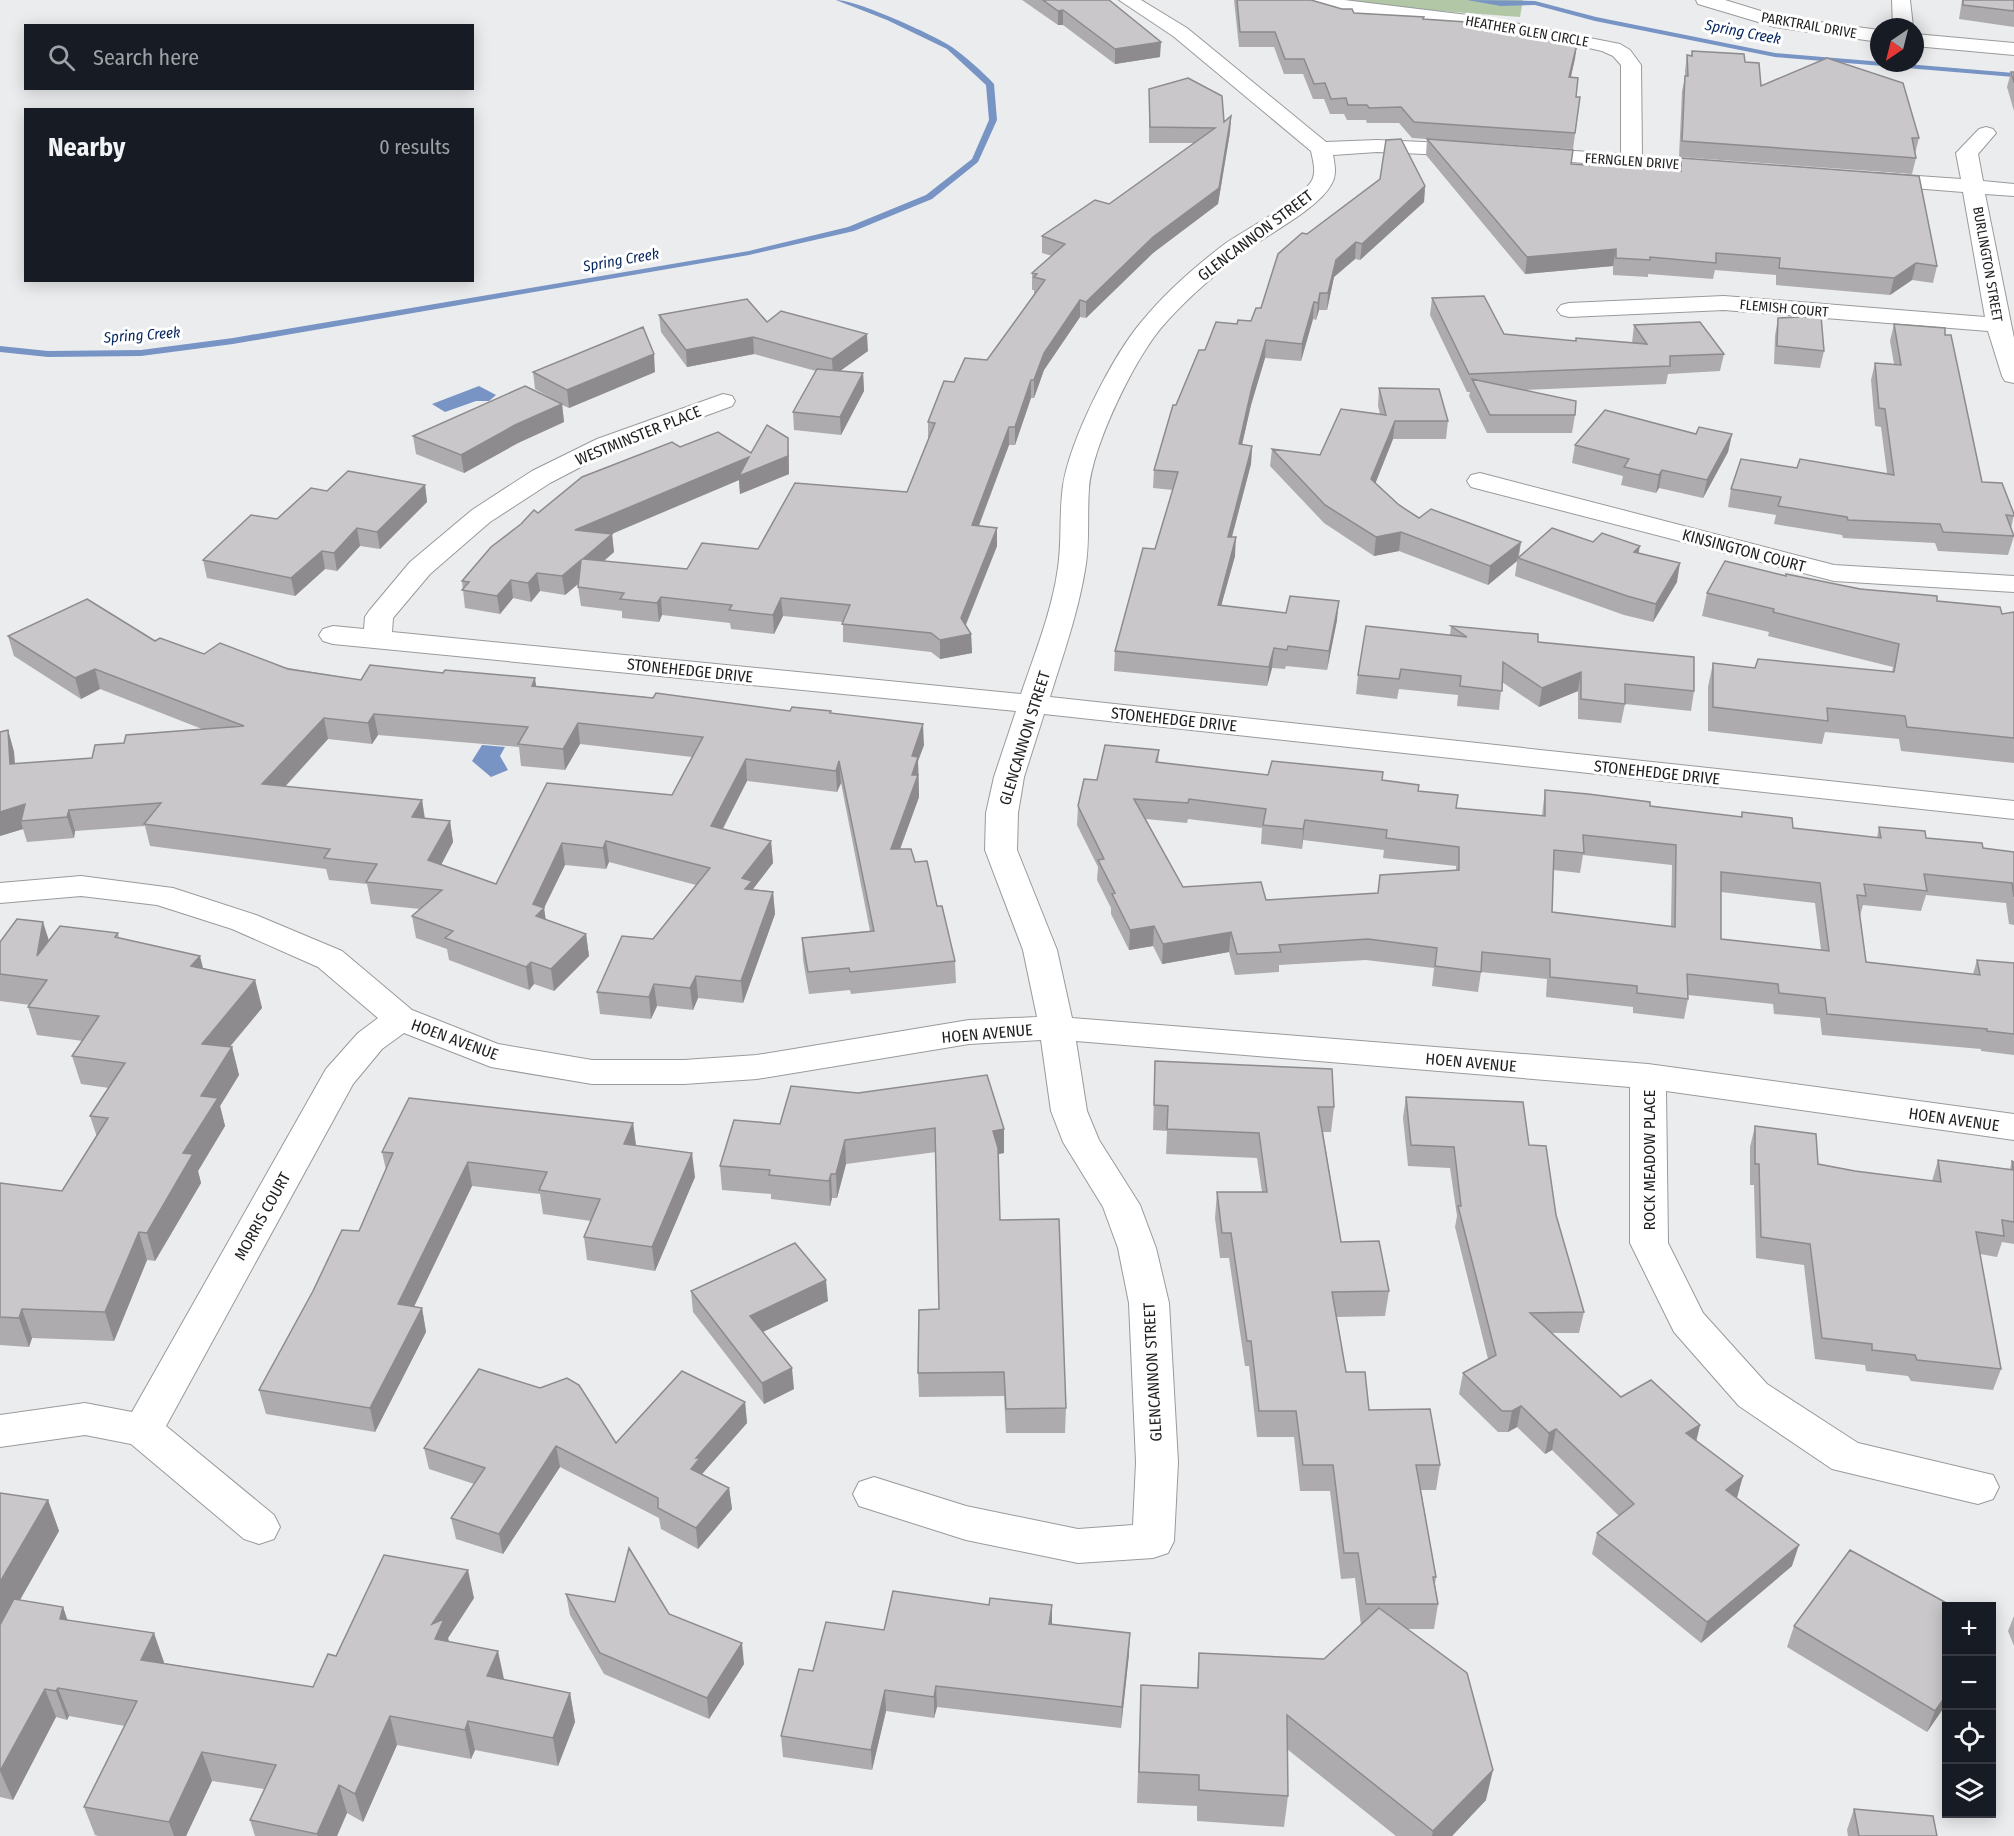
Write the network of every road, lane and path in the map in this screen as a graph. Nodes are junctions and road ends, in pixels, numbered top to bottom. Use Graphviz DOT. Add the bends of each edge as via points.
graph roads {
  1 [pos="1128,0"];
  2 [pos="1321,0"];
  3 [pos="1705,0"];
  4 [pos="1902,0"];
  5 [pos="1903,18"];
  6 [pos="1870,35"];
  7 [pos="1924,41"];
  8 [pos="2014,49"];
  9 [pos="1986,133"];
  10 [pos="1321,149"];
  11 [pos="1632,161"];
  12 [pos="1750,170"];
  13 [pos="1856,178"];
  14 [pos="1974,187"];
  15 [pos="2014,190"];
  16 [pos="1569,310"];
  17 [pos="1998,325"];
  18 [pos="2014,376"];
  19 [pos="723,401"];
  20 [pos="1480,481"];
  21 [pos="2014,584"];
  22 [pos="333,635"];
  23 [pos="377,639"];
  24 [pos="1034,704"];
  25 [pos="2014,810"];
  26 [pos="0,893"];
  27 [pos="400,1018"];
  28 [pos="1057,1028"];
  29 [pos="1648,1076"];
  30 [pos="2014,1127"];
  31 [pos="143,1430"];
  32 [pos="0,1431"];
  33 [pos="1978,1487"];
  34 [pos="874,1494"];
  35 [pos="259,1527"];
  1 -- 10 [label="street" via="1180,32"];
  2 -- 11 [label="street, HEATHER GLEN CIRCLE" via="1350,9 1469,20 1616,49 1631,65"];
  3 -- 6 [label="street, PARKTRAIL DRIVE" via="1775,21"];
  4 -- 5 [label="street"];
  7 -- 8 [label="street"];
  9 -- 14 [label="street, BURLINGTON STREET" via="1967,153"];
  10 -- 11 [label="street, FERNGLEN DRIVE" via="1410,146"];
  10 -- 24 [label="street, GLENCANNON STREET" via="1325,170 1321,184 1186,289 1151,325 1120,374 1089,439 1076,486 1072,568"];
  11 -- 12 [label="street, FERNGLEN DRIVE"];
  13 -- 14 [label="street"];
  14 -- 15 [label="street"];
  14 -- 17 [label="street, BURLINGTON STREET"];
  16 -- 17 [label="street, FLEMISH COURT" via="1724,303"];
  17 -- 18 [label="street, BURLINGTON STREET"];
  19 -- 23 [label="street, WESTMINSTER PLACE" via="606,444 541,477 481,516 420,568 379,617"];
  20 -- 21 [label="street, KINSINGTON COURT" via="1834,573"];
  22 -- 23 [label="street, STONEHEDGE DRIVE"];
  23 -- 24 [label="street, STONEHEDGE DRIVE"];
  24 -- 25 [label="street, STONEHEDGE DRIVE"];
  24 -- 28 [label="street, GLENCANNON STREET" via="1009,777 1000,850 1040,950"];
  26 -- 27 [label="street, HOEN AVENUE" via="81,886 161,895 244,922 330,959"];
  27 -- 28 [label="street, HOEN AVENUE" via="491,1055 592,1072 757,1067 969,1032"];
  27 -- 31 [label="street, MORRIS COURT" via="370,1041 339,1077"];
  28 -- 29 [label="street, HOEN AVENUE"];
  28 -- 34 [label="street, GLENCANNON STREET" via="1069,1112 1081,1142 1121,1205 1137,1248 1149,1303 1157,1462 1153,1541 1078,1546 966,1524"];
  29 -- 30 [label="street, HOEN AVENUE"];
  29 -- 33 [label="street, ROCK MEADOW PLACE" via="1649,1243 1688,1322 1753,1395 1847,1457"];
  31 -- 32 [label="street" via="85,1419"];
  31 -- 35 [label="street"];
}
